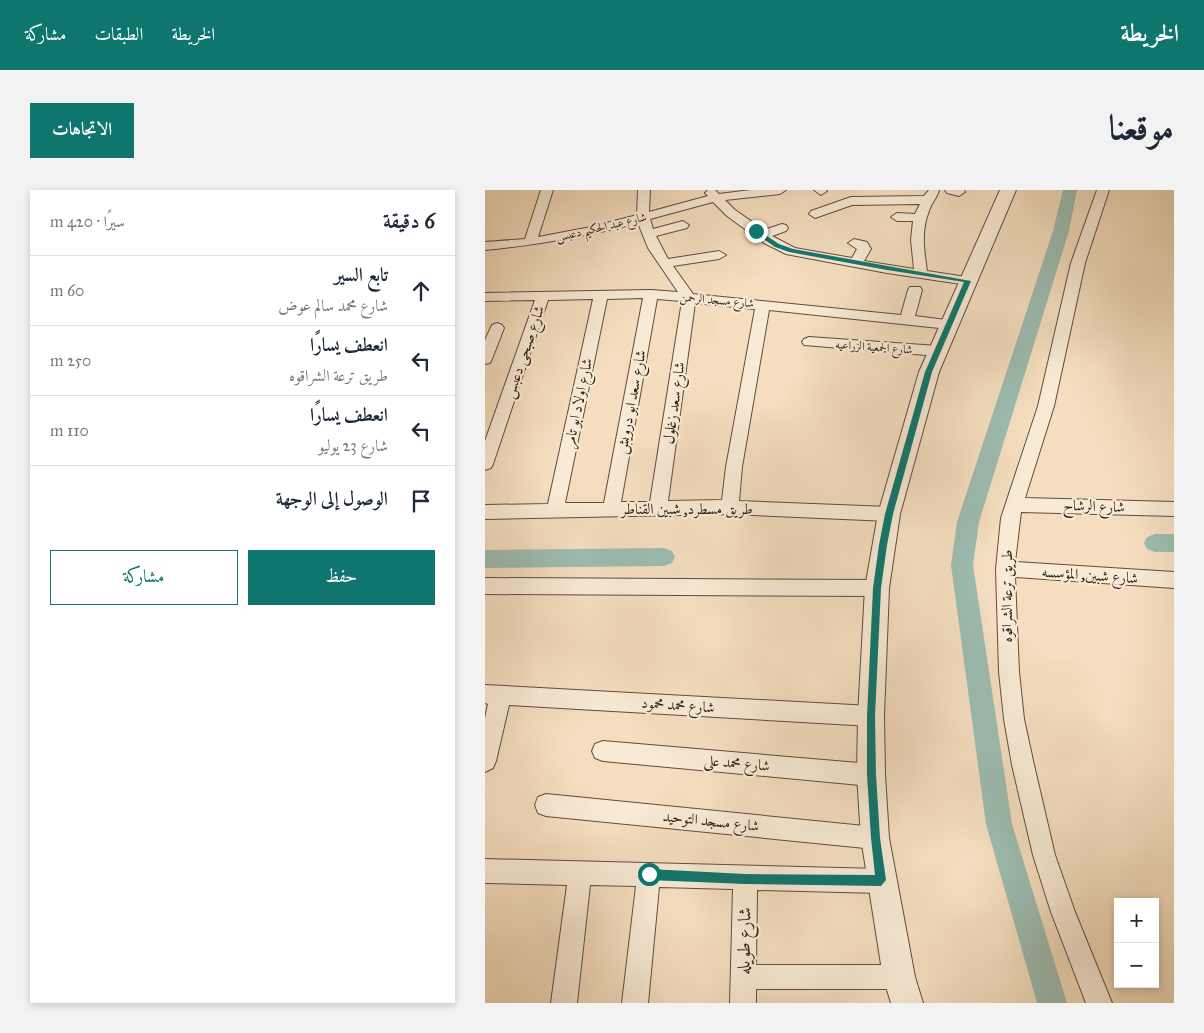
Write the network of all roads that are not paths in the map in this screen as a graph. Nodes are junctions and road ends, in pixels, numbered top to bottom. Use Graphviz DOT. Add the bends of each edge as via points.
graph roads {
  1 [pos="547,190"];
  2 [pos="644,190"];
  3 [pos="775,190"];
  4 [pos="1008,190"];
  5 [pos="1103,190"];
  6 [pos="712,194"];
  7 [pos="900,195"];
  8 [pos="931,195"];
  9 [pos="815,214"];
  10 [pos="643,217"];
  11 [pos="897,217"];
  12 [pos="919,218"];
  13 [pos="683,226"];
  14 [pos="782,228"];
  15 [pos="648,234"];
  16 [pos="762,235"];
  17 [pos="530,242"];
  18 [pos="854,243"];
  19 [pos="485,246"];
  20 [pos="719,255"];
  21 [pos="665,262"];
  22 [pos="856,263"];
  23 [pos="921,273"];
  24 [pos="968,281"];
  25 [pos="915,290"];
  26 [pos="651,294"];
  27 [pos="601,295"];
  28 [pos="543,296"];
  29 [pos="485,297"];
  30 [pos="689,298"];
  31 [pos="763,304"];
  32 [pos="907,319"];
  33 [pos="949,324"];
  34 [pos="492,333"];
  35 [pos="809,342"];
  36 [pos="938,351"];
  37 [pos="485,359"];
  38 [pos="485,464"];
  39 [pos="1014,505"];
  40 [pos="730,507"];
  41 [pos="659,509"];
  42 [pos="1174,509"];
  43 [pos="611,510"];
  44 [pos="555,511"];
  45 [pos="485,512"];
  46 [pos="889,514"];
  47 [pos="1005,569"];
  48 [pos="1174,580"];
  49 [pos="877,588"];
  50 [pos="487,591"];
  51 [pos="493,694"];
  52 [pos="871,716"];
  53 [pos="603,751"];
  54 [pos="485,761"];
  55 [pos="871,775"];
  56 [pos="546,805"];
  57 [pos="875,838"];
  58 [pos="485,871"];
  59 [pos="580,872"];
  60 [pos="649,874"];
  61 [pos="745,879"];
  62 [pos="881,880"];
  63 [pos="744,976"];
  64 [pos="899,977"];
  65 [pos="565,1003"];
  66 [pos="635,1003"];
  67 [pos="743,1003"];
  68 [pos="907,1003"];
  69 [pos="1099,1003"];
  1 -- 17 [label="street"];
  2 -- 10 [label="street"];
  3 -- 6 [label="street, شارع عبد الحكيم دعبس"];
  4 -- 24 [label="street"];
  5 -- 39 [label="street, طريق ترعة الشراقوه" via="1078,263 1046,406"];
  6 -- 10 [label="street, شارع عبد الحكيم دعبس"];
  6 -- 16 [label="street" via="731,213"];
  7 -- 8 [label="street"];
  7 -- 9 [label="street" via="851,201"];
  8 -- 12 [label="street"];
  10 -- 15 [label="street"];
  10 -- 17 [label="street, شارع عبد الحكيم دعبس" via="592,231"];
  11 -- 12 [label="street"];
  12 -- 23 [label="street" via="917,241"];
  13 -- 15 [label="street"];
  14 -- 16 [label="street"];
  15 -- 21 [label="street"];
  16 -- 22 [label="street" via="791,251"];
  17 -- 19 [label="street, شارع عبد الحكيم دعبس"];
  18 -- 22 [label="street" via="864,249"];
  20 -- 21 [label="street"];
  21 -- 30 [label="street"];
  22 -- 23 [label="street"];
  23 -- 24 [label="street"];
  24 -- 33 [label="street"];
  25 -- 32 [label="street"];
  26 -- 27 [label="street, شارع مسجد الرحمن"];
  26 -- 30 [label="street, شارع مسجد الرحمن"];
  26 -- 43 [label="street, شارع سعد ابو درويش"];
  27 -- 28 [label="street, شارع مسجد الرحمن"];
  27 -- 44 [label="street, شارع اولاد ابو تامر"];
  28 -- 29 [label="street, شارع مسجد الرحمن"];
  28 -- 38 [label="street, شارع صبحى دعبس"];
  30 -- 31 [label="street, شارع مسجد الرحمن"];
  30 -- 41 [label="street, شارع سعد زغلول"];
  31 -- 32 [label="street, شارع مسجد الرحمن"];
  31 -- 40 [label="street"];
  32 -- 33 [label="street, شارع مسجد الرحمن"];
  33 -- 36 [label="street"];
  34 -- 37 [label="street"];
  35 -- 36 [label="street, شارع الجمعية الزراعيه"];
  36 -- 46 [label="street" via="929,372"];
  39 -- 42 [label="street, شارع الرشاح"];
  39 -- 47 [label="street, طريق ترعة الشراقوه"];
  40 -- 41 [label="street, طريق مسطرد, شبين القناطر"];
  40 -- 46 [label="street, طريق مسطرد, شبين القناطر"];
  41 -- 43 [label="street, طريق مسطرد, شبين القناطر"];
  43 -- 44 [label="street, طريق مسطرد, شبين القناطر"];
  44 -- 45 [label="street, طريق مسطرد, شبين القناطر"];
  46 -- 49 [label="street"];
  47 -- 48 [label="street, شارع شبين, المؤسسه"];
  47 -- 69 [label="street, طريق ترعة الشراقوه" via="1010,682 1025,774 1044,855"];
  49 -- 50 [label="street"];
  49 -- 52 [label="street"];
  51 -- 52 [label="street, شارع محمد محمود"];
  51 -- 54 [label="street"];
  52 -- 55 [label="street"];
  53 -- 55 [label="street, شارع محمد على"];
  55 -- 57 [label="street"];
  56 -- 57 [label="street, شارع مسجد التوحيد"];
  57 -- 62 [label="street"];
  58 -- 59 [label="street"];
  59 -- 60 [label="street"];
  59 -- 65 [label="street"];
  60 -- 61 [label="street"];
  60 -- 66 [label="street"];
  61 -- 62 [label="street"];
  61 -- 63 [label="street, شارع طويله"];
  62 -- 64 [label="street"];
  63 -- 64 [label="street"];
  63 -- 67 [label="street, شارع طويله"];
  64 -- 68 [label="street"];
}
